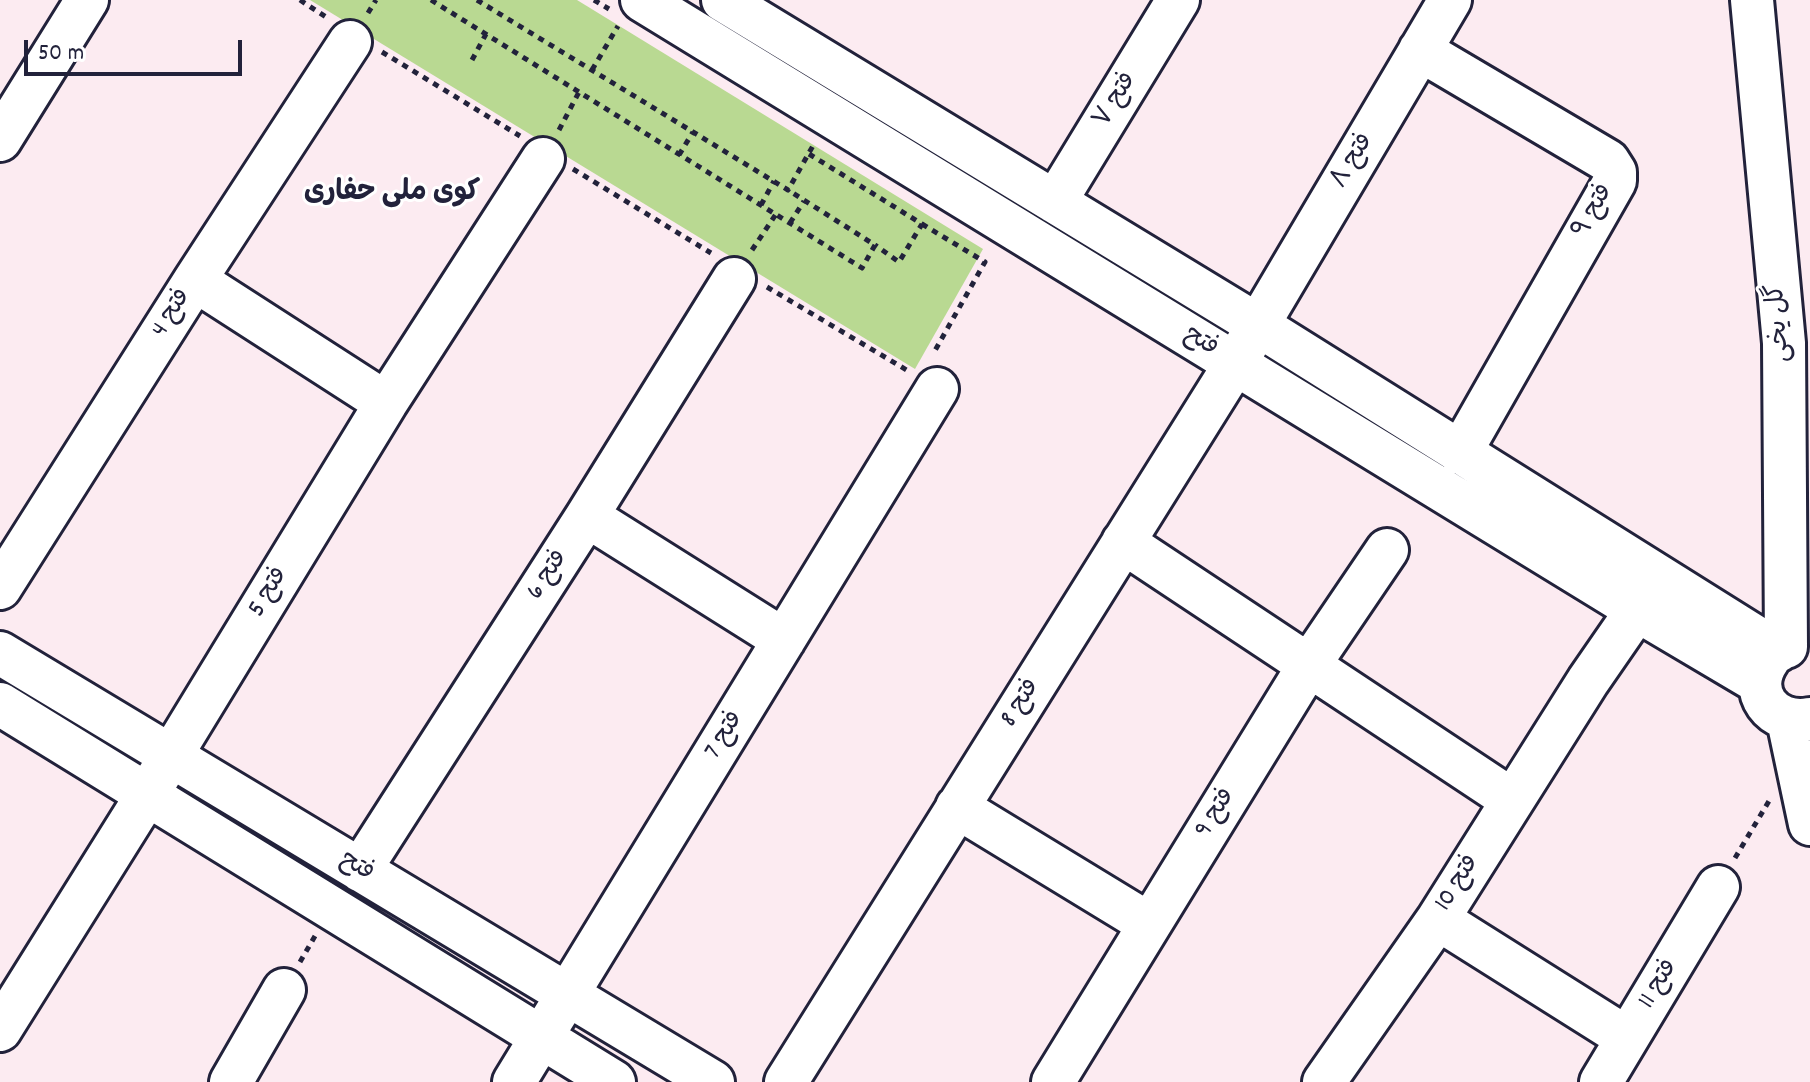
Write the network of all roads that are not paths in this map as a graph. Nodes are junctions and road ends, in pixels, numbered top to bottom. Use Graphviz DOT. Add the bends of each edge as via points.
graph roads {
  1 [pos="87,0"];
  2 [pos="723,0"];
  3 [pos="1178,0"];
  4 [pos="1450,0"];
  5 [pos="1752,0"];
  6 [pos="632,9"];
  7 [pos="354,38"];
  8 [pos="1420,50"];
  9 [pos="0,140"];
  10 [pos="545,156"];
  11 [pos="1055,202"];
  12 [pos="736,275"];
  13 [pos="195,280"];
  14 [pos="1258,325"];
  15 [pos="1235,364"];
  16 [pos="928,377"];
  17 [pos="386,403"];
  18 [pos="1460,453"];
  19 [pos="587,516"];
  20 [pos="1123,542"];
  21 [pos="1387,550"];
  22 [pos="0,588"];
  23 [pos="1637,610"];
  24 [pos="784,640"];
  25 [pos="0,653"];
  26 [pos="1784,657"];
  27 [pos="1309,665"];
  28 [pos="0,704"];
  29 [pos="1798,731"];
  30 [pos="171,756"];
  31 [pos="147,795"];
  32 [pos="1512,800"];
  33 [pos="957,807"];
  34 [pos="1810,824"];
  35 [pos="360,870"];
  36 [pos="1718,887"];
  37 [pos="1438,919"];
  38 [pos="1149,924"];
  39 [pos="284,990"];
  40 [pos="568,995"];
  41 [pos="0,1030"];
  42 [pos="542,1038"];
  43 [pos="1627,1038"];
  44 [pos="231,1082"];
  45 [pos="514,1082"];
  46 [pos="614,1082"];
  47 [pos="713,1082"];
  48 [pos="786,1082"];
  49 [pos="1053,1082"];
  50 [pos="1324,1082"];
  51 [pos="1601,1082"];
  1 -- 9 [label="street"];
  2 -- 11 [label="street, فتح"];
  3 -- 11 [label="street, فتح ۷"];
  4 -- 8 [label="street, فتح ۸"];
  5 -- 26 [label="street, گل یخی" via="1784,343"];
  6 -- 15 [label="street, فتح"];
  7 -- 13 [label="street, فتح 4"];
  8 -- 14 [label="street, فتح ۸"];
  8 -- 18 [label="street, فتح ۹" via="1608,161 1615,172 1615,181"];
  10 -- 17 [label="street, فتح 5"];
  11 -- 14 [label="street, فتح"];
  12 -- 19 [label="street, فتح 6"];
  13 -- 17 [label="street"];
  13 -- 22 [label="street, فتح 4"];
  14 -- 15 [label="street, فتح 8"];
  14 -- 18 [label="street, فتح"];
  15 -- 20 [label="street, فتح 8"];
  15 -- 23 [label="street, فتح"];
  16 -- 24 [label="street, فتح 7"];
  17 -- 30 [label="street, فتح 5"];
  18 -- 26 [label="street, فتح"];
  19 -- 24 [label="street"];
  19 -- 35 [label="street, فتح 6"];
  20 -- 27 [label="street"];
  20 -- 33 [label="street, فتح 8"];
  21 -- 27 [label="street, فتح 9"];
  23 -- 26 [label="street, فتح"];
  23 -- 32 [label="street, فتح 10"];
  24 -- 40 [label="street, فتح 7"];
  25 -- 30 [label="street, فتح"];
  26 -- 29 [label="street" via="1761,693 1771,710"];
  27 -- 32 [label="street"];
  27 -- 38 [label="street, فتح 9"];
  28 -- 31 [label="street, فتح"];
  29 -- 34 [label="street"];
  30 -- 31 [label="street, فتح 5"];
  30 -- 35 [label="street, فتح"];
  31 -- 41 [label="street, فتح 5"];
  31 -- 42 [label="street, فتح"];
  32 -- 37 [label="street, فتح 10"];
  33 -- 38 [label="street"];
  33 -- 48 [label="street, فتح 8"];
  35 -- 40 [label="street, فتح"];
  36 -- 43 [label="street, فتح 11"];
  37 -- 43 [label="street"];
  37 -- 50 [label="street, فتح 10"];
  38 -- 49 [label="street, فتح 9"];
  39 -- 44 [label="street"];
  40 -- 42 [label="street, فتح 7"];
  40 -- 47 [label="street, فتح"];
  42 -- 45 [label="street, فتح 7"];
  42 -- 46 [label="street, فتح"];
  43 -- 51 [label="street, فتح 11"];
}
